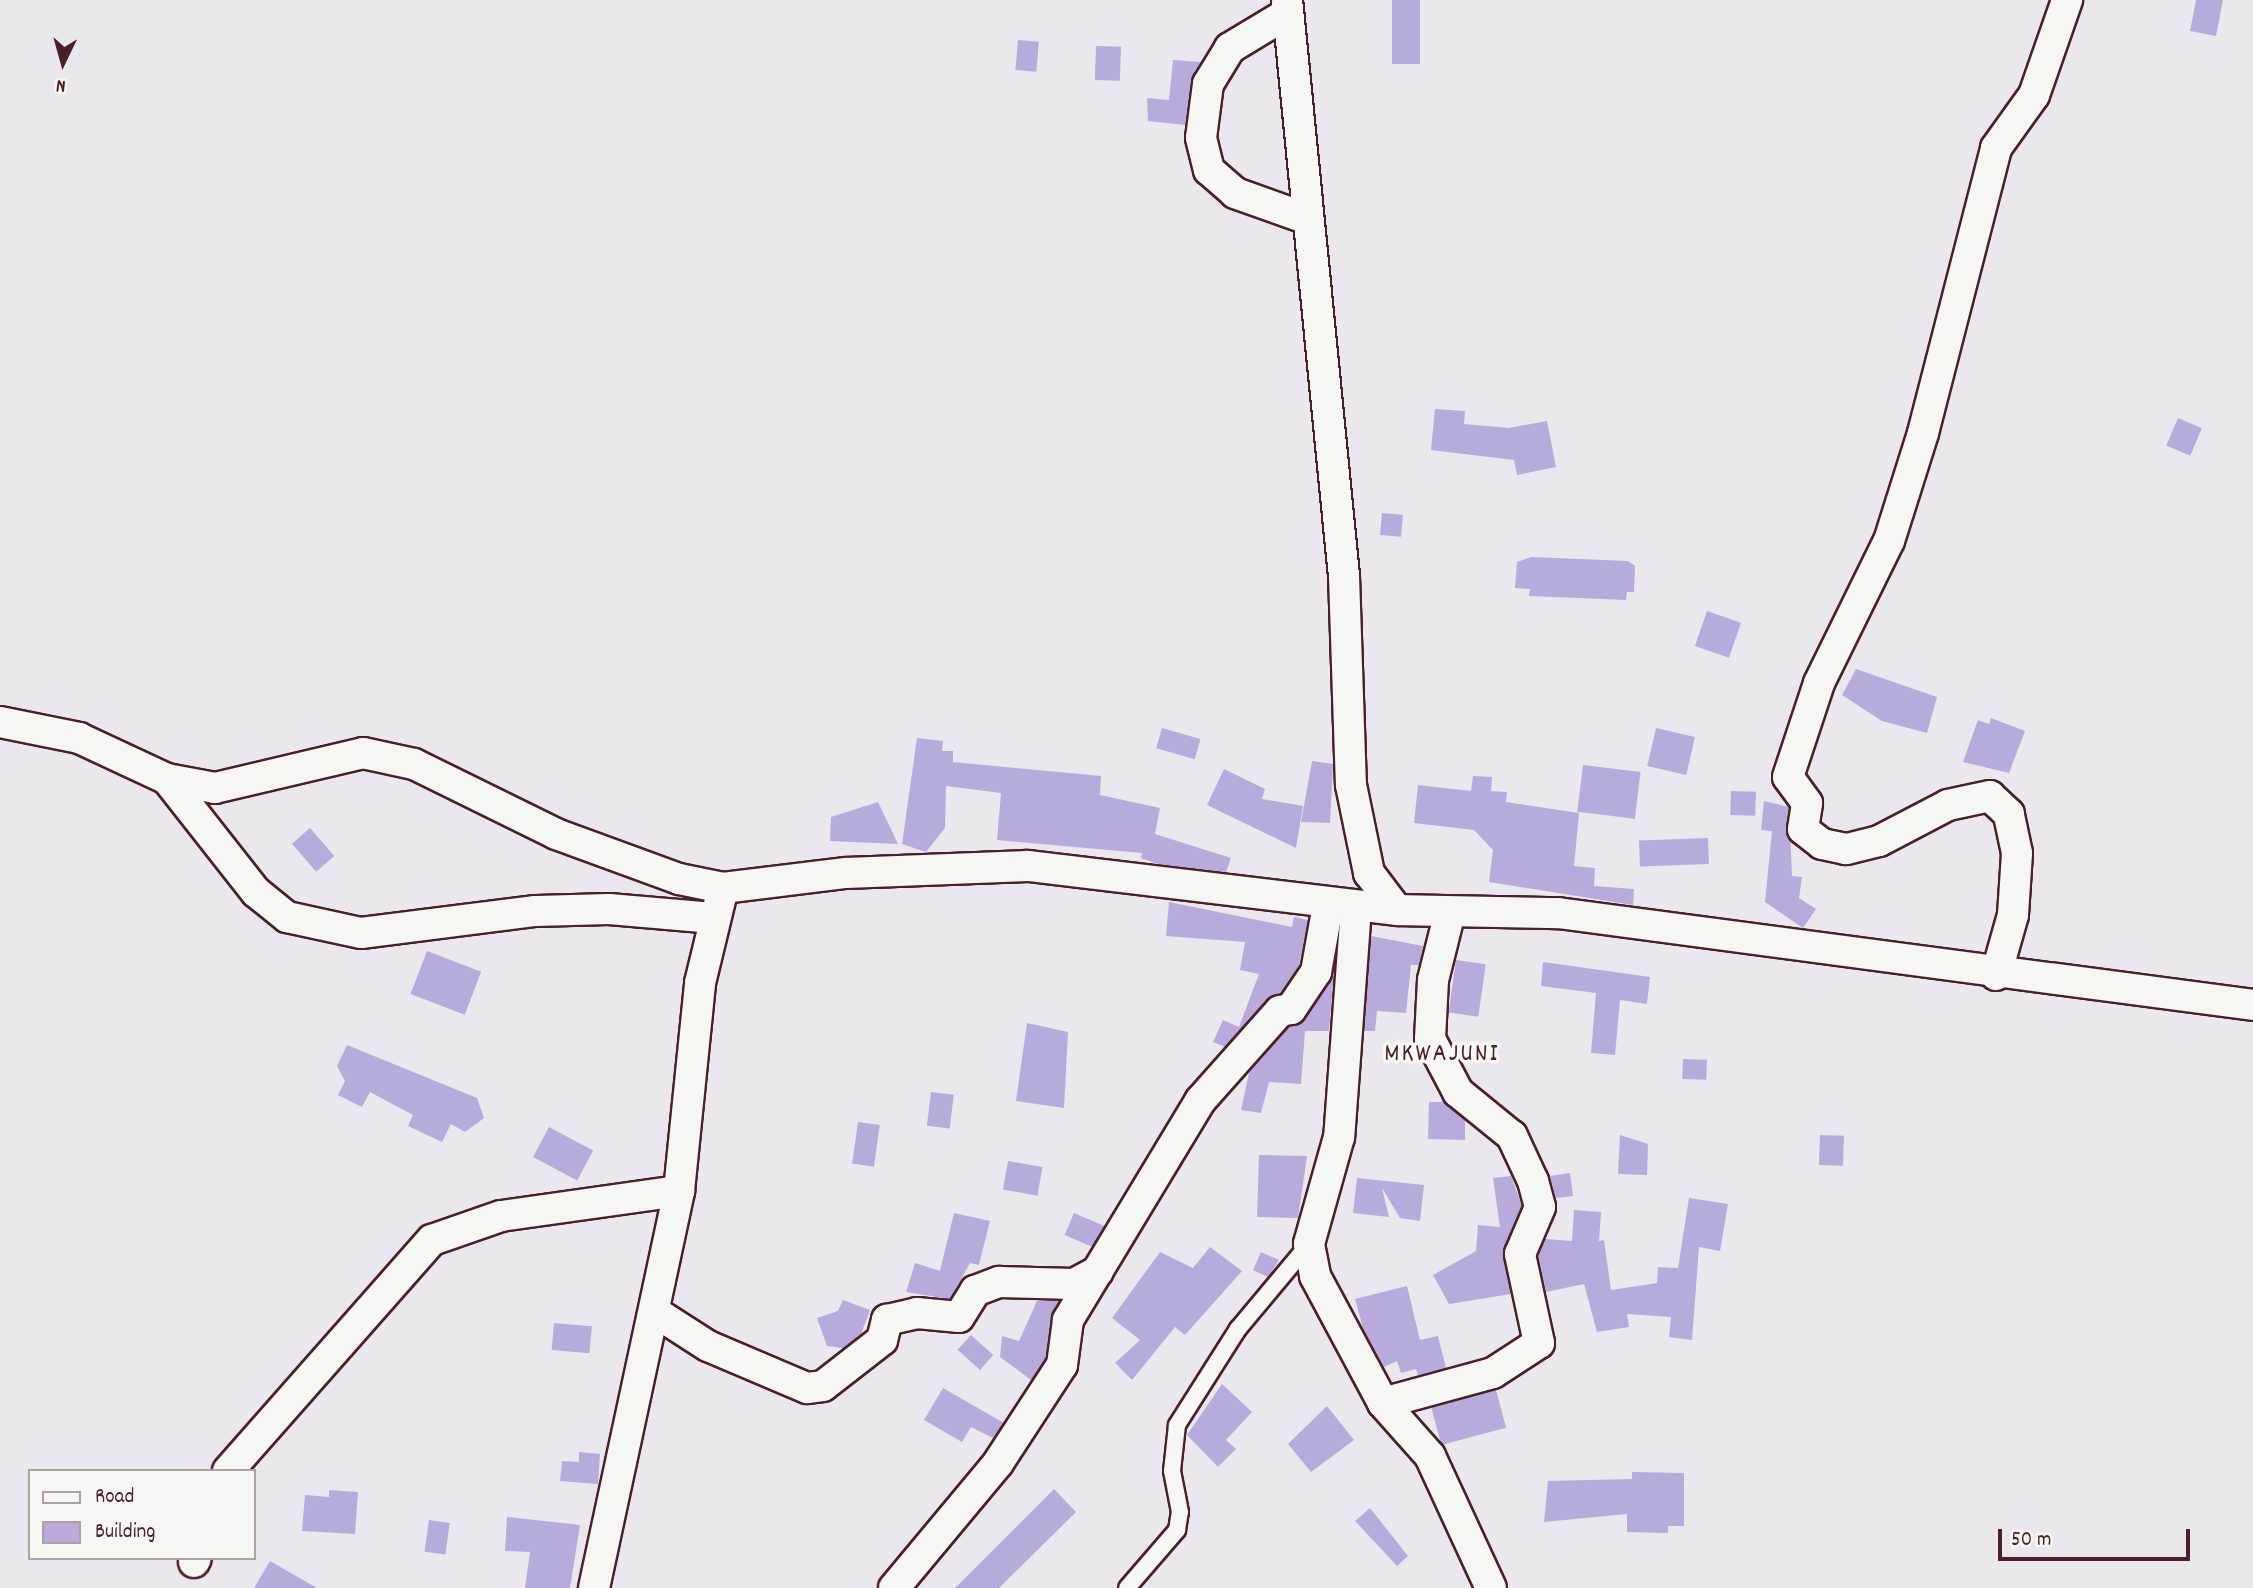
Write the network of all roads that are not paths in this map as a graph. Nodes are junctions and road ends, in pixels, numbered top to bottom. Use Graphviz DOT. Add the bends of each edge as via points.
graph roads {
  1 [pos="2067,0"];
  2 [pos="1287,7"];
  3 [pos="1308,219"];
  4 [pos="0,722"];
  5 [pos="167,779"];
  6 [pos="723,888"];
  7 [pos="1342,906"];
  8 [pos="1397,910"];
  9 [pos="1450,912"];
  10 [pos="714,918"];
  11 [pos="1996,975"];
  12 [pos="2253,1005"];
  13 [pos="680,1191"];
  14 [pos="1309,1244"];
  15 [pos="1098,1271"];
  16 [pos="655,1312"];
  17 [pos="1382,1403"];
  18 [pos="230,1469"];
  19 [pos="594,1588"];
  20 [pos="894,1588"];
  21 [pos="1127,1588"];
  22 [pos="1491,1588"];
  1 -- 11 [label="street" via="2034,94 1996,148 1923,433 1889,541 1819,683 1788,777 1807,803 1803,830 1822,844 1846,849 1879,841 1948,805 1990,796 2009,814 2017,853 2013,915"];
  2 -- 3 [label="street"];
  2 -- 3 [label="street" via="1230,48 1208,84 1201,138 1209,170 1235,193"];
  3 -- 8 [label="street" via="1344,576 1351,785 1369,873"];
  4 -- 5 [label="street" via="79,738"];
  5 -- 6 [label="street" via="215,788 363,753 414,764 556,834"];
  5 -- 10 [label="street" via="256,892 287,917 361,933 536,911 609,909"];
  6 -- 7 [label="street" via="859,872 1028,866"];
  6 -- 10 [label="street"];
  7 -- 8 [label="street"];
  7 -- 14 [label="street" via="1339,1137"];
  7 -- 15 [label="street" via="1316,972 1291,1009 1280,1011 1200,1101"];
  8 -- 9 [label="street"];
  9 -- 11 [label="street" via="1558,913"];
  9 -- 17 [label="street" via="1433,980 1430,1039 1458,1092 1512,1136 1533,1181 1540,1208 1520,1255 1539,1343 1493,1373"];
  10 -- 13 [label="street" via="700,983"];
  11 -- 12 [label="street"];
  13 -- 16 [label="street"];
  13 -- 18 [label="street" via="501,1216 432,1240"];
  14 -- 17 [label="street" via="1315,1276"];
  14 -- 21 [label="lane" via="1238,1329 1177,1425 1172,1471 1180,1512 1177,1530"];
  15 -- 16 [label="street" via="1074,1284 999,1282 975,1291 959,1317 917,1313 887,1320 874,1347 823,1386 807,1388 708,1346"];
  15 -- 20 [label="street" via="1068,1321 1055,1376 998,1463"];
  16 -- 19 [label="street"];
  17 -- 22 [label="street" via="1430,1456"];
}
